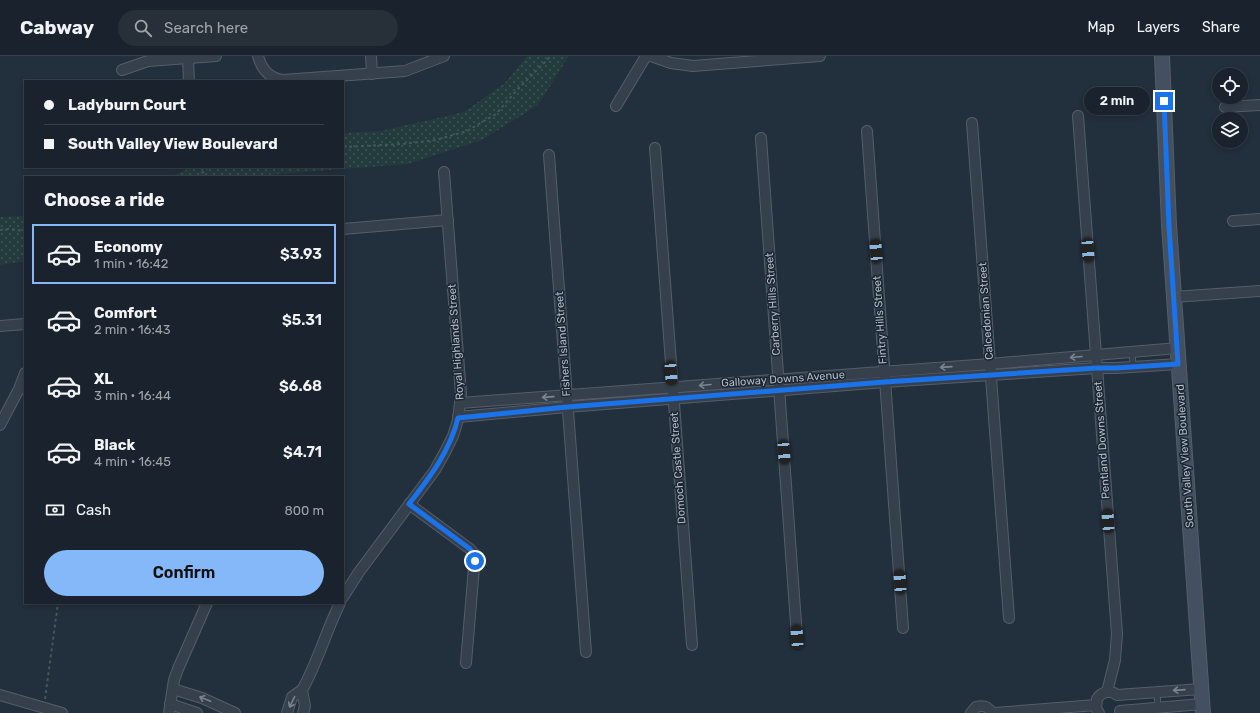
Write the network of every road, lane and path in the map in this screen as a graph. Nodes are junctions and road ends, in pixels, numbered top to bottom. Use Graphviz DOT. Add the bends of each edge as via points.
graph roads {
  1 [pos="216,56"];
  2 [pos="258,56"];
  3 [pos="371,56"];
  4 [pos="444,56"];
  5 [pos="551,56"];
  6 [pos="646,56"];
  7 [pos="651,56"];
  8 [pos="820,56"];
  9 [pos="1162,56"];
  10 [pos="188,58"];
  11 [pos="122,70"];
  12 [pos="372,74"];
  13 [pos="189,80"];
  14 [pos="1260,105"];
  15 [pos="616,106"];
  16 [pos="1225,108"];
  17 [pos="1078,116"];
  18 [pos="972,123"];
  19 [pos="867,131"];
  20 [pos="761,138"];
  21 [pos="344,147"];
  22 [pos="655,148"];
  23 [pos="549,155"];
  24 [pos="208,168"];
  25 [pos="444,172"];
  26 [pos="198,176"];
  27 [pos="1260,219"];
  28 [pos="448,220"];
  29 [pos="1233,221"];
  30 [pos="344,229"];
  31 [pos="0,230"];
  32 [pos="24,231"];
  33 [pos="1260,291"];
  34 [pos="1173,297"];
  35 [pos="24,324"];
  36 [pos="0,326"];
  37 [pos="1178,348"];
  38 [pos="1132,352"];
  39 [pos="1096,355"];
  40 [pos="990,364"];
  41 [pos="1178,364"];
  42 [pos="1133,366"];
  43 [pos="1097,368"];
  44 [pos="991,375"];
  45 [pos="24,376"];
  46 [pos="885,377"];
  47 [pos="778,379"];
  48 [pos="672,388"];
  49 [pos="779,391"];
  50 [pos="567,396"];
  51 [pos="673,399"];
  52 [pos="460,403"];
  53 [pos="567,407"];
  54 [pos="458,418"];
  55 [pos="0,425"];
  56 [pos="409,504"];
  57 [pos="344,595"];
  58 [pos="58,604"];
  59 [pos="207,604"];
  60 [pos="340,604"];
  61 [pos="1009,618"];
  62 [pos="903,628"];
  63 [pos="797,637"];
  64 [pos="692,645"];
  65 [pos="586,652"];
  66 [pos="466,663"];
  67 [pos="173,689"];
  68 [pos="1201,689"];
  69 [pos="302,690"];
  70 [pos="1107,692"];
  71 [pos="1157,692"];
  72 [pos="1117,695"];
  73 [pos="0,696"];
  74 [pos="169,708"];
  75 [pos="1158,708"];
  76 [pos="44,709"];
  77 [pos="1097,709"];
  78 [pos="1202,709"];
  79 [pos="1119,712"];
  80 [pos="62,713"];
  81 [pos="197,713"];
  82 [pos="236,713"];
  83 [pos="287,713"];
  84 [pos="303,713"];
  85 [pos="971,713"];
  86 [pos="994,713"];
  1 -- 10 [label="street"];
  2 -- 12 [label="street" via="264,71 276,79"];
  3 -- 12 [label="street"];
  4 -- 12 [label="street" via="405,71"];
  5 -- 21 [label="path" via="496,114 468,131 436,140"];
  6 -- 15 [label="street"];
  7 -- 8 [label="street" via="671,63 693,66"];
  9 -- 34 [label="main road, South Valley View Boulevard"];
  10 -- 11 [label="street" via="148,62"];
  10 -- 13 [label="street"];
  14 -- 16 [label="street"];
  17 -- 39 [label="street, Pentland Downs Street"];
  18 -- 40 [label="street, Calcedonian Street"];
  19 -- 46 [label="street, Fintry Hills Street"];
  20 -- 47 [label="street, Carberry Hills Street"];
  22 -- 48 [label="street, Domoch Castle Street"];
  23 -- 50 [label="street, Fishers Island Street"];
  24 -- 26 [label="path"];
  25 -- 28 [label="street, Royal Highlands Street"];
  27 -- 29 [label="street"];
  28 -- 30 [label="street"];
  28 -- 52 [label="street, Royal Highlands Street"];
  31 -- 32 [label="path"];
  33 -- 34 [label="street"];
  34 -- 37 [label="main road, South Valley View Boulevard"];
  35 -- 36 [label="street"];
  37 -- 38 [label="street, Galloway Downs Avenue"];
  37 -- 41 [label="main road, South Valley View Boulevard"];
  38 -- 39 [label="street, Galloway Downs Avenue"];
  38 -- 42 [label="lane"];
  39 -- 40 [label="street, Galloway Downs Avenue, one-way"];
  39 -- 43 [label="street, Pentland Downs Street"];
  40 -- 44 [label="street, Calcedonian Street"];
  40 -- 46 [label="street, Galloway Downs Avenue, one-way"];
  41 -- 42 [label="street, Galloway Downs Avenue"];
  41 -- 68 [label="main road, South Valley View Boulevard"];
  42 -- 43 [label="street, Galloway Downs Avenue"];
  43 -- 44 [label="street, Galloway Downs Avenue"];
  43 -- 70 [label="street, Pentland Downs Street" via="1117,634 1116,660"];
  44 -- 46 [label="street, Galloway Downs Avenue"];
  44 -- 61 [label="street, Calcedonian Street"];
  45 -- 55 [label="street"];
  46 -- 47 [label="street, Galloway Downs Avenue"];
  46 -- 49 [label="street, Galloway Downs Avenue"];
  46 -- 62 [label="street, Fintry Hills Street"];
  47 -- 48 [label="street, Galloway Downs Avenue, one-way"];
  47 -- 49 [label="street, Carberry Hills Street"];
  48 -- 50 [label="street, Galloway Downs Avenue"];
  48 -- 51 [label="street, Domoch Castle Street"];
  49 -- 51 [label="street, Galloway Downs Avenue"];
  49 -- 63 [label="street, Carberry Hills Street"];
  50 -- 52 [label="street, Galloway Downs Avenue, one-way"];
  50 -- 53 [label="street, Fishers Island Street"];
  51 -- 53 [label="street, Galloway Downs Avenue"];
  51 -- 64 [label="street, Domoch Castle Street"];
  52 -- 54 [label="street, Royal Highlands Street"];
  53 -- 54 [label="street, Galloway Downs Avenue"];
  53 -- 65 [label="street, Fishers Island Street"];
  54 -- 56 [label="street, Royal Highlands Street" via="453,436 435,470"];
  56 -- 57 [label="street, Royal Highlands Street"];
  56 -- 66 [label="street" via="475,555"];
  58 -- 76 [label="path"];
  59 -- 67 [label="street" via="178,669"];
  60 -- 69 [label="street"];
  67 -- 74 [label="street"];
  82 -- 67 [label="street, one-way"];
  68 -- 71 [label="street, one-way"];
  68 -- 78 [label="main road, South Valley View Boulevard"];
  69 -- 83 [label="street, one-way" via="292,697"];
  69 -- 84 [label="street" via="305,706"];
  70 -- 72 [label="street"];
  70 -- 77 [label="street" via="1097,699"];
  71 -- 72 [label="street"];
  71 -- 75 [label="lane"];
  72 -- 79 [label="street" via="1121,701"];
  73 -- 76 [label="street"];
  74 -- 81 [label="street"];
  75 -- 78 [label="street"];
  75 -- 79 [label="street"];
  76 -- 80 [label="street"];
  77 -- 86 [label="street"];
  85 -- 86 [label="street" via="976,707 983,706"];
}
